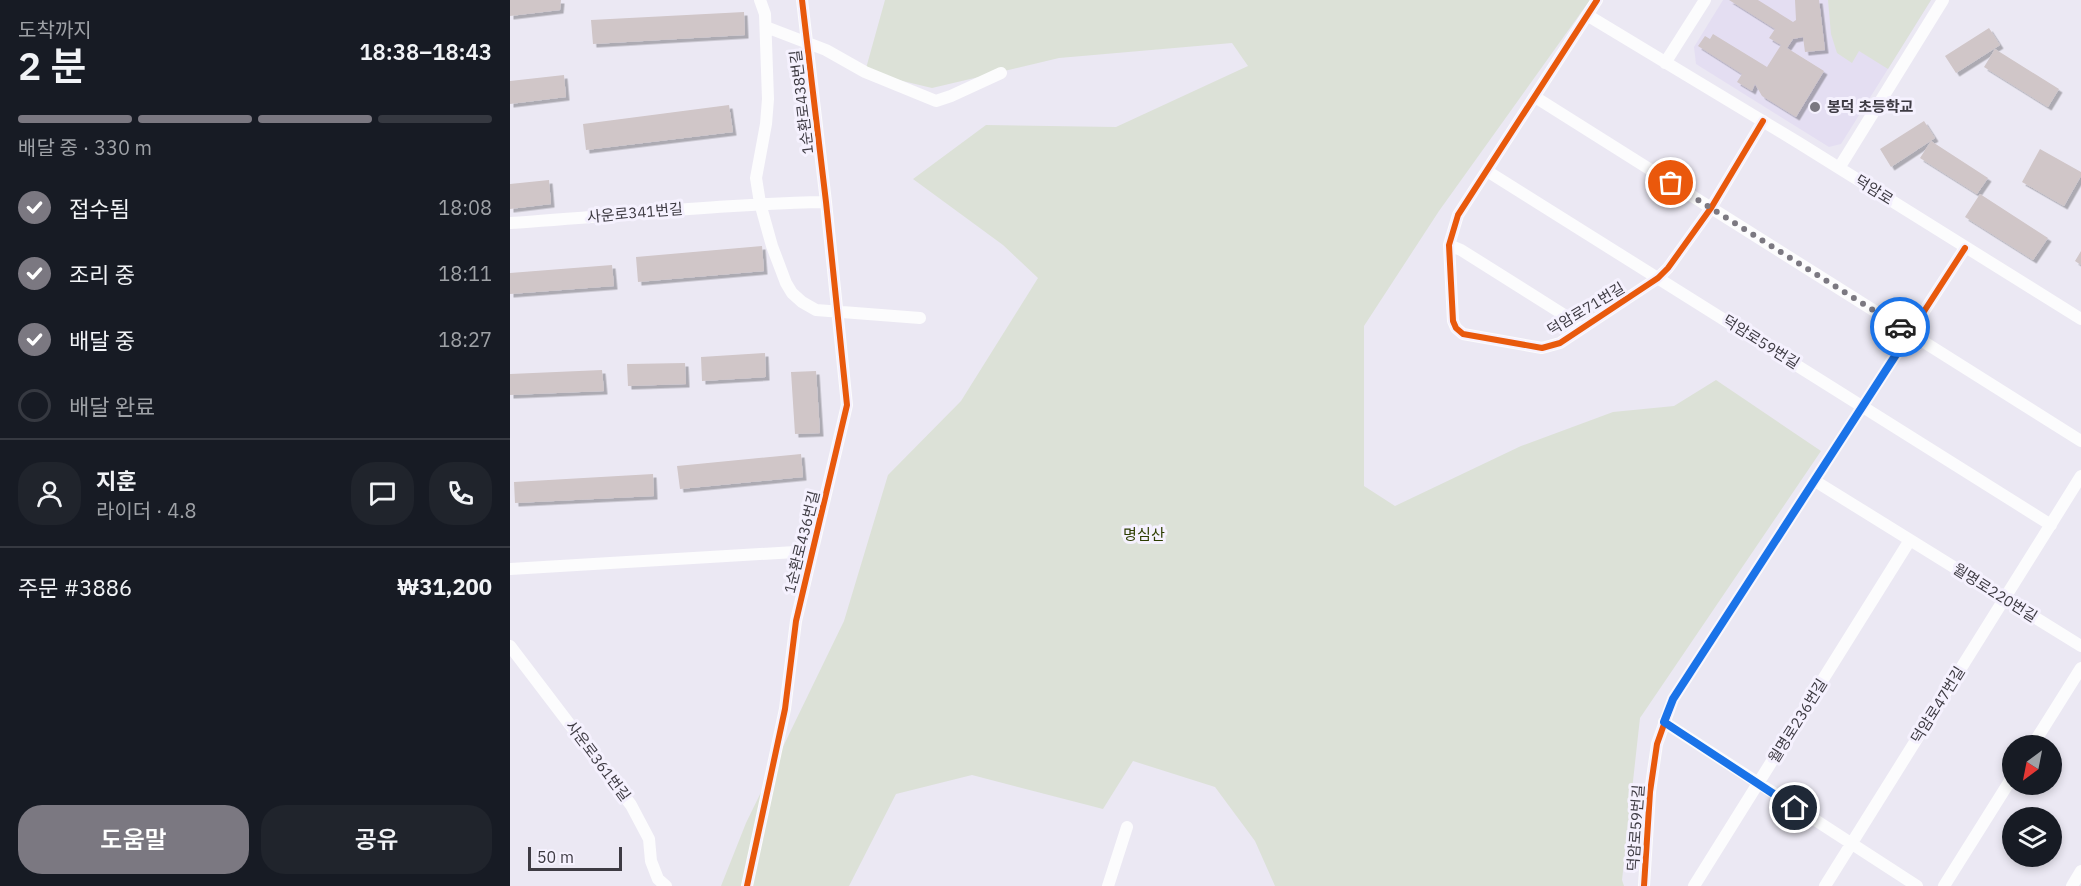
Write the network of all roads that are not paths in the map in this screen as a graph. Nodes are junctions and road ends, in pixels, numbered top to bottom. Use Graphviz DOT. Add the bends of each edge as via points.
graph roads {
  1 [pos="760,0"];
  2 [pos="802,0"];
  3 [pos="1597,0"];
  4 [pos="1705,0"];
  5 [pos="1943,0"];
  6 [pos="1587,15"];
  7 [pos="766,27"];
  8 [pos="807,42"];
  9 [pos="1665,63"];
  10 [pos="1000,73"];
  11 [pos="1534,97"];
  12 [pos="1762,121"];
  13 [pos="1839,168"];
  14 [pos="1487,171"];
  15 [pos="826,202"];
  16 [pos="760,203"];
  17 [pos="1711,208"];
  18 [pos="510,223"];
  19 [pos="1449,245"];
  20 [pos="1965,249"];
  21 [pos="1658,278"];
  22 [pos="837,312"];
  23 [pos="920,318"];
  24 [pos="2081,320"];
  25 [pos="1581,329"];
  26 [pos="1910,333"];
  27 [pos="1863,406"];
  28 [pos="2081,441"];
  29 [pos="2081,476"];
  30 [pos="1815,481"];
  31 [pos="2051,525"];
  32 [pos="1910,540"];
  33 [pos="812,551"];
  34 [pos="510,569"];
  35 [pos="2004,599"];
  36 [pos="510,646"];
  37 [pos="2081,646"];
  38 [pos="2081,668"];
  39 [pos="1664,722"];
  40 [pos="2039,735"];
  41 [pos="1758,784"];
  42 [pos="2002,794"];
  43 [pos="1127,827"];
  44 [pos="1851,844"];
  45 [pos="2081,871"];
  46 [pos="666,886"];
  47 [pos="747,886"];
  48 [pos="1108,886"];
  49 [pos="1644,886"];
  50 [pos="1694,886"];
  51 [pos="1825,886"];
  52 [pos="1917,886"];
  53 [pos="1944,886"];
  54 [pos="2072,886"];
  1 -- 7 [label="street"];
  2 -- 8 [label="street, 1순환로438번길"];
  3 -- 6 [label="street, 덕암로71번길"];
  4 -- 9 [label="street"];
  5 -- 13 [label="street"];
  6 -- 9 [label="street, 덕암로"];
  6 -- 11 [label="street, 덕암로71번길"];
  7 -- 8 [label="street"];
  7 -- 16 [label="street" via="768,99 756,178"];
  8 -- 10 [label="street" via="865,72 936,101"];
  8 -- 15 [label="street, 1순환로438번길"];
  9 -- 12 [label="street, 덕암로"];
  11 -- 14 [label="street, 덕암로71번길"];
  11 -- 17 [label="street"];
  12 -- 13 [label="street, 덕암로"];
  12 -- 17 [label="street, 덕암로71번길"];
  13 -- 20 [label="street, 덕암로"];
  14 -- 19 [label="street, 덕암로71번길" via="1458,215"];
  14 -- 21 [label="street, 덕암로71번길"];
  15 -- 16 [label="street"];
  15 -- 22 [label="street, 1순환로436번길"];
  16 -- 18 [label="street, 사운로341번길"];
  16 -- 22 [label="street" via="772,246 792,293 816,310"];
  17 -- 21 [label="street, 덕암로71번길"];
  17 -- 26 [label="street"];
  19 -- 25 [label="street, 덕암로71번길"];
  19 -- 25 [label="street, 덕암로71번길" via="1453,321 1463,334 1542,348 1560,343"];
  20 -- 24 [label="street, 덕암로"];
  20 -- 26 [label="street, 덕암로59번길"];
  21 -- 25 [label="street, 덕암로71번길"];
  21 -- 27 [label="street, 덕암로59번길"];
  22 -- 23 [label="street"];
  22 -- 33 [label="street, 1순환로436번길" via="847,405"];
  26 -- 27 [label="street, 덕암로59번길"];
  26 -- 28 [label="street"];
  27 -- 30 [label="street, 덕암로59번길"];
  27 -- 31 [label="street"];
  29 -- 31 [label="street, 덕암로47번길"];
  30 -- 32 [label="street, 월명로220번길"];
  30 -- 39 [label="street, 덕암로59번길" via="1673,699"];
  31 -- 35 [label="street, 덕암로47번길"];
  32 -- 35 [label="street, 월명로220번길"];
  32 -- 41 [label="street, 월명로236번길"];
  33 -- 34 [label="street"];
  33 -- 47 [label="street, 1순환로436번길" via="796,621 785,709"];
  35 -- 37 [label="street, 월명로220번길"];
  35 -- 44 [label="street, 덕암로47번길"];
  36 -- 46 [label="street, 사운로361번길" via="632,805 649,839 658,879"];
  38 -- 40 [label="street"];
  39 -- 41 [label="street"];
  39 -- 49 [label="street, 덕암로59번길" via="1650,792"];
  41 -- 44 [label="street"];
  41 -- 50 [label="street, 월명로236번길"];
  42 -- 53 [label="street"];
  43 -- 48 [label="street"];
  44 -- 51 [label="street, 덕암로47번길"];
  44 -- 52 [label="street"];
  45 -- 54 [label="street"];
}
